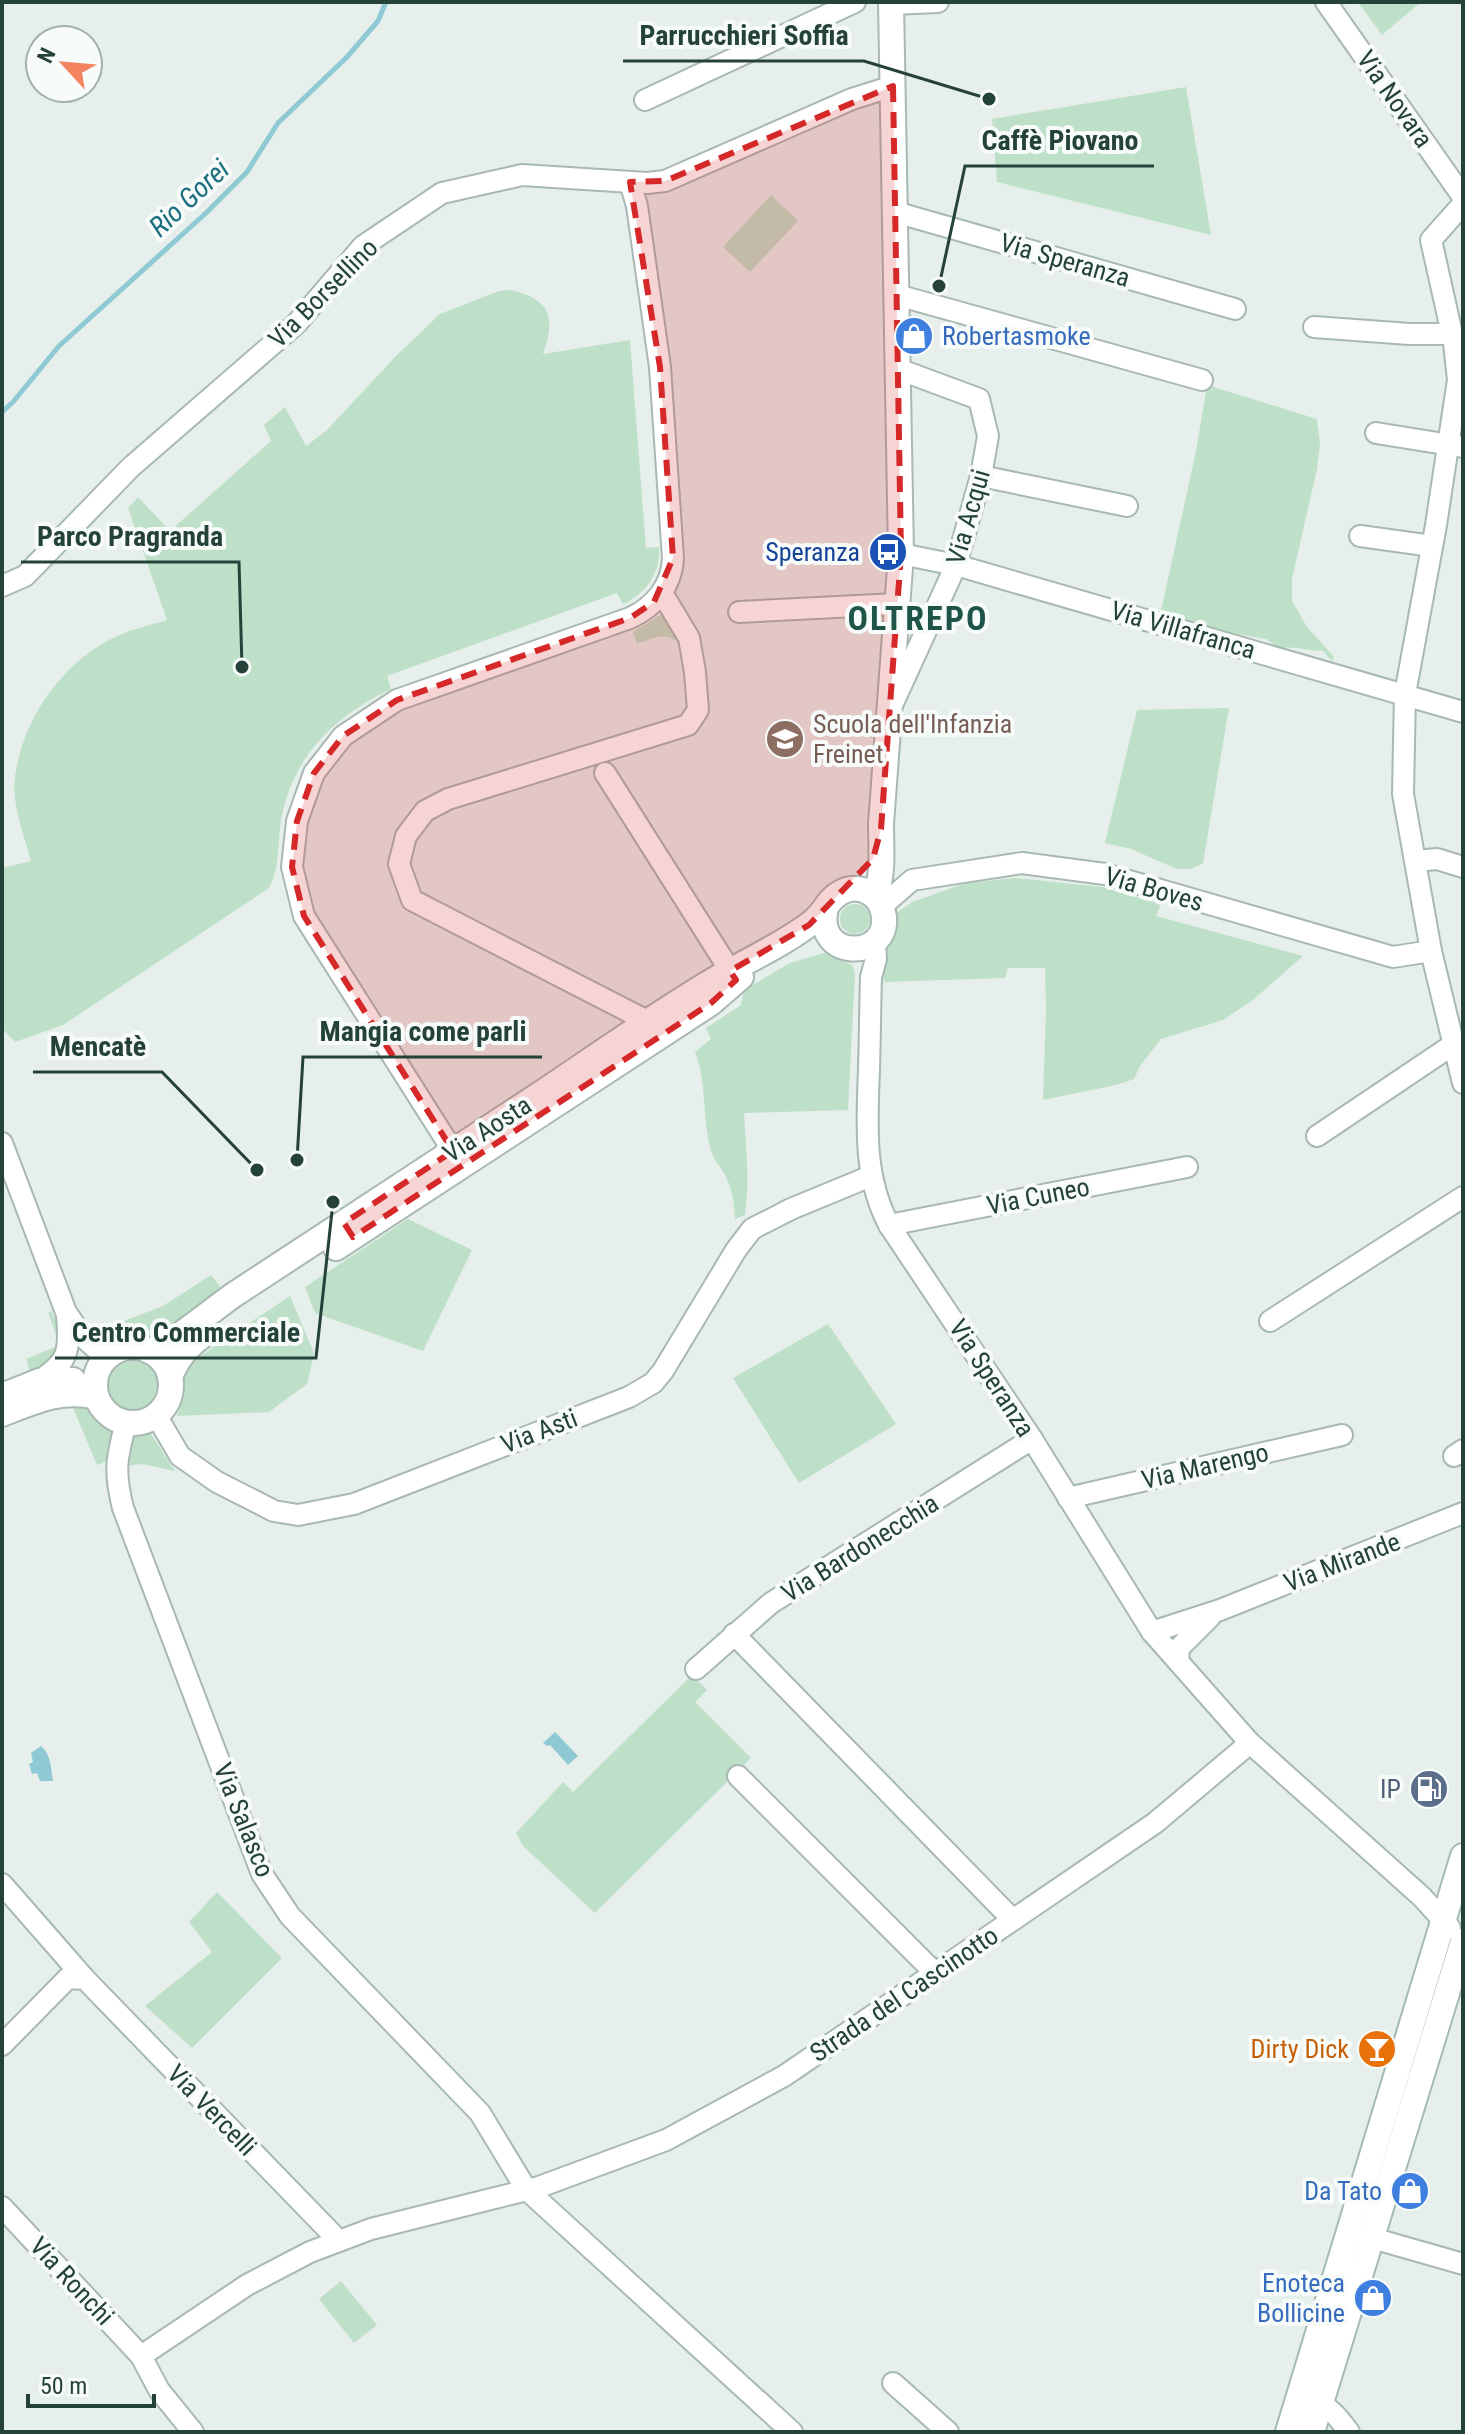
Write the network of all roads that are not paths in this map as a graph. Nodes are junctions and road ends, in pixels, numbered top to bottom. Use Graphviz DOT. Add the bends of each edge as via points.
graph roads {
  1 [pos="855,2"];
  2 [pos="938,2"];
  3 [pos="1326,2"];
  4 [pos="891,3"];
  5 [pos="893,86"];
  6 [pos="645,100"];
  7 [pos="630,182"];
  8 [pos="1463,197"];
  9 [pos="1463,204"];
  10 [pos="895,212"];
  11 [pos="897,295"];
  12 [pos="1235,309"];
  13 [pos="1314,327"];
  14 [pos="1451,334"];
  15 [pos="898,369"];
  16 [pos="1202,380"];
  17 [pos="1376,433"];
  18 [pos="1456,446"];
  19 [pos="981,476"];
  20 [pos="1127,506"];
  21 [pos="1360,536"];
  22 [pos="1432,546"];
  23 [pos="901,554"];
  24 [pos="956,565"];
  25 [pos="2,586"];
  26 [pos="662,593"];
  27 [pos="897,604"];
  28 [pos="739,612"];
  29 [pos="1405,694"];
  30 [pos="890,710"];
  31 [pos="1463,712"];
  32 [pos="605,773"];
  33 [pos="881,829"];
  34 [pos="1416,861"];
  35 [pos="1463,867"];
  36 [pos="847,889"];
  37 [pos="878,902"];
  38 [pos="826,908"];
  39 [pos="830,938"];
  40 [pos="870,951"];
  41 [pos="1431,951"];
  42 [pos="733,975"];
  43 [pos="649,1022"];
  44 [pos="1454,1044"];
  45 [pos="1463,1083"];
  46 [pos="1317,1136"];
  47 [pos="2,1143"];
  48 [pos="453,1151"];
  49 [pos="1187,1167"];
  50 [pos="871,1176"];
  51 [pos="1463,1197"];
  52 [pos="889,1225"];
  53 [pos="348,1230"];
  54 [pos="66,1312"];
  55 [pos="1270,1321"];
  56 [pos="149,1351"];
  57 [pos="99,1377"];
  58 [pos="170,1377"];
  59 [pos="39,1381"];
  60 [pos="2,1396"];
  61 [pos="2,1414"];
  62 [pos="156,1415"];
  63 [pos="126,1423"];
  64 [pos="1342,1435"];
  65 [pos="1032,1439"];
  66 [pos="1068,1498"];
  67 [pos="1463,1513"];
  68 [pos="1220,1610"];
  69 [pos="1152,1632"];
  70 [pos="734,1634"];
  71 [pos="1178,1661"];
  72 [pos="696,1669"];
  73 [pos="1250,1743"];
  74 [pos="738,1776"];
  75 [pos="1463,1856"];
  76 [pos="2,1884"];
  77 [pos="1013,1920"];
  78 [pos="1443,1920"];
  79 [pos="1463,1942"];
  80 [pos="935,1973"];
  81 [pos="85,1979"];
  82 [pos="2,2045"];
  83 [pos="526,2189"];
  84 [pos="2,2207"];
  85 [pos="1372,2238"];
  86 [pos="339,2241"];
  87 [pos="1463,2264"];
  88 [pos="141,2356"];
  89 [pos="893,2383"];
  90 [pos="1310,2400"];
  91 [pos="193,2432"];
  92 [pos="792,2432"];
  93 [pos="948,2432"];
  94 [pos="1288,2432"];
  95 [pos="1312,2432"];
  96 [pos="1349,2432"];
  1 -- 6 [label="street"];
  2 -- 4 [label="street"];
  3 -- 8 [label="street, Via Novara"];
  4 -- 5 [label="street"];
  5 -- 7 [label="street, Via Borsellino" via="665,181"];
  5 -- 10 [label="street"];
  7 -- 25 [label="street, Via Borsellino" via="522,175 442,193 363,246 297,323 131,467 25,576"];
  7 -- 26 [label="street" via="660,367 673,558"];
  9 -- 14 [label="street" via="1431,240"];
  10 -- 11 [label="street"];
  10 -- 12 [label="street, Via Speranza"];
  11 -- 15 [label="street"];
  11 -- 16 [label="street"];
  13 -- 14 [label="street"];
  14 -- 18 [label="street" via="1458,380"];
  15 -- 19 [label="street, Via Acqui" via="979,399 988,436"];
  15 -- 23 [label="street"];
  17 -- 18 [label="street"];
  18 -- 22 [label="street"];
  19 -- 20 [label="street"];
  19 -- 24 [label="street, Via Acqui"];
  21 -- 22 [label="street"];
  22 -- 29 [label="street"];
  23 -- 24 [label="street, Via Villafranca"];
  23 -- 27 [label="street"];
  24 -- 29 [label="street, Via Villafranca"];
  24 -- 30 [label="street, Via Acqui"];
  26 -- 43 [label="street" via="689,638 698,710 688,725 448,799 425,811 406,836 399,864 412,900"];
  26 -- 48 [label="street" via="630,618 397,700 343,736 314,773 297,821 292,867 304,916"];
  27 -- 28 [label="street"];
  27 -- 30 [label="street"];
  29 -- 31 [label="street, Via Villafranca"];
  29 -- 34 [label="street" via="1403,794"];
  30 -- 33 [label="street"];
  32 -- 42 [label="street"];
  33 -- 36 [label="street" via="868,869"];
  33 -- 37 [label="street"];
  34 -- 35 [label="street" via="1437,859"];
  34 -- 41 [label="street"];
  36 -- 37 [label="street" via="858,889"];
  36 -- 38 [label="street"];
  37 -- 40 [label="street" via="884,925"];
  37 -- 41 [label="street, Via Boves" via="912,880 1022,863 1105,874 1393,957"];
  38 -- 39 [label="street"];
  38 -- 42 [label="street, Via Aosta"];
  39 -- 40 [label="street" via="847,949"];
  39 -- 42 [label="street, Via Aosta" via="803,943"];
  40 -- 50 [label="street, Via Speranza" via="866,1123"];
  41 -- 44 [label="street"];
  42 -- 43 [label="street, Via Aosta"];
  42 -- 53 [label="street, Via Aosta" via="699,1011"];
  43 -- 48 [label="street, Via Aosta"];
  44 -- 45 [label="street"];
  44 -- 46 [label="street"];
  47 -- 54 [label="street"];
  48 -- 53 [label="street, Via Aosta"];
  49 -- 52 [label="street, Via Cuneo"];
  50 -- 52 [label="street, Via Speranza"];
  50 -- 62 [label="street, Via Asti" via="752,1229 653,1383 354,1504 298,1515 274,1511 180,1456"];
  51 -- 55 [label="street"];
  52 -- 65 [label="street, Via Speranza"];
  53 -- 56 [label="street, Via Aosta" via="216,1307 164,1347"];
  53 -- 58 [label="street, Via Aosta" via="220,1320 185,1350"];
  54 -- 57 [label="street"];
  54 -- 59 [label="street" via="65,1358"];
  56 -- 57 [label="street" via="115,1351"];
  56 -- 58 [label="street"];
  57 -- 59 [label="street"];
  57 -- 61 [label="street" via="80,1394 53,1395"];
  57 -- 63 [label="street" via="102,1409"];
  58 -- 62 [label="street" via="168,1400"];
  59 -- 60 [label="street"];
  62 -- 63 [label="street"];
  63 -- 83 [label="street, Via Salasco" via="116,1470 123,1508 262,1874 290,1916 480,2113"];
  64 -- 66 [label="street, Via Marengo"];
  65 -- 66 [label="street, Via Speranza"];
  65 -- 70 [label="street, Via Bardonecchia" via="771,1603"];
  66 -- 69 [label="street, Via Speranza"];
  67 -- 68 [label="street, Via Mirande"];
  68 -- 69 [label="street, Via Mirande"];
  68 -- 71 [label="street, Via Mirande" via="1179,1648"];
  69 -- 71 [label="street, Via Speranza"];
  70 -- 72 [label="street, Via Bardonecchia"];
  70 -- 77 [label="street"];
  71 -- 73 [label="street, Via Speranza"];
  73 -- 77 [label="street, Strada del Cascinotto" via="1155,1823"];
  73 -- 78 [label="street, Via Speranza"];
  74 -- 80 [label="street"];
  75 -- 78 [label="street"];
  76 -- 81 [label="street, Via Vercelli"];
  77 -- 80 [label="street, Strada del Cascinotto"];
  78 -- 79 [label="street, Via Speranza"];
  78 -- 90 [label="street"];
  79 -- 85 [label="street"];
  80 -- 83 [label="street, Strada del Cascinotto" via="784,2076 666,2140"];
  81 -- 82 [label="street" via="68,1978"];
  81 -- 86 [label="street, Via Vercelli"];
  83 -- 86 [label="street, Strada del Cascinotto"];
  83 -- 92 [label="street"];
  84 -- 88 [label="street, Via Ronchi"];
  85 -- 87 [label="street"];
  85 -- 90 [label="street"];
  86 -- 88 [label="street, Strada del Cascinotto" via="247,2285"];
  88 -- 91 [label="street" via="159,2390"];
  89 -- 93 [label="street"];
  90 -- 94 [label="street"];
  90 -- 95 [label="street"];
  90 -- 96 [label="street" via="1336,2414"];
}
